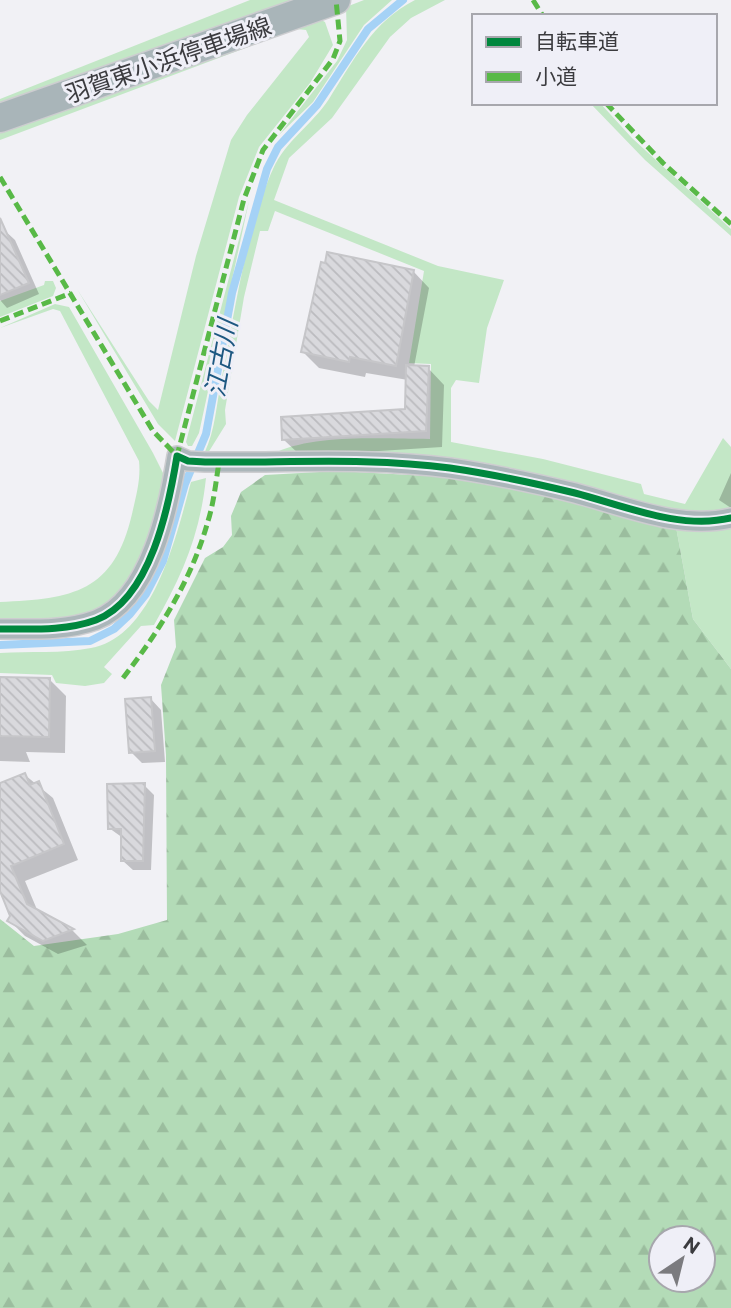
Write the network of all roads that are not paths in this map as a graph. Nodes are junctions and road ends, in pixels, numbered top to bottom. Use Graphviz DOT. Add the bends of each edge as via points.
graph roads {
  1 [pos="336,0"];
  2 [pos="0,118"];
  3 [pos="731,518"];
  4 [pos="0,629"];
  1 -- 2 [label="main road, 羽賀東小浜停車場線"];
  3 -- 4 [label="street" via="695,522 512,480 398,462 196,461 177,456 156,542 117,606 77,626"];
}
